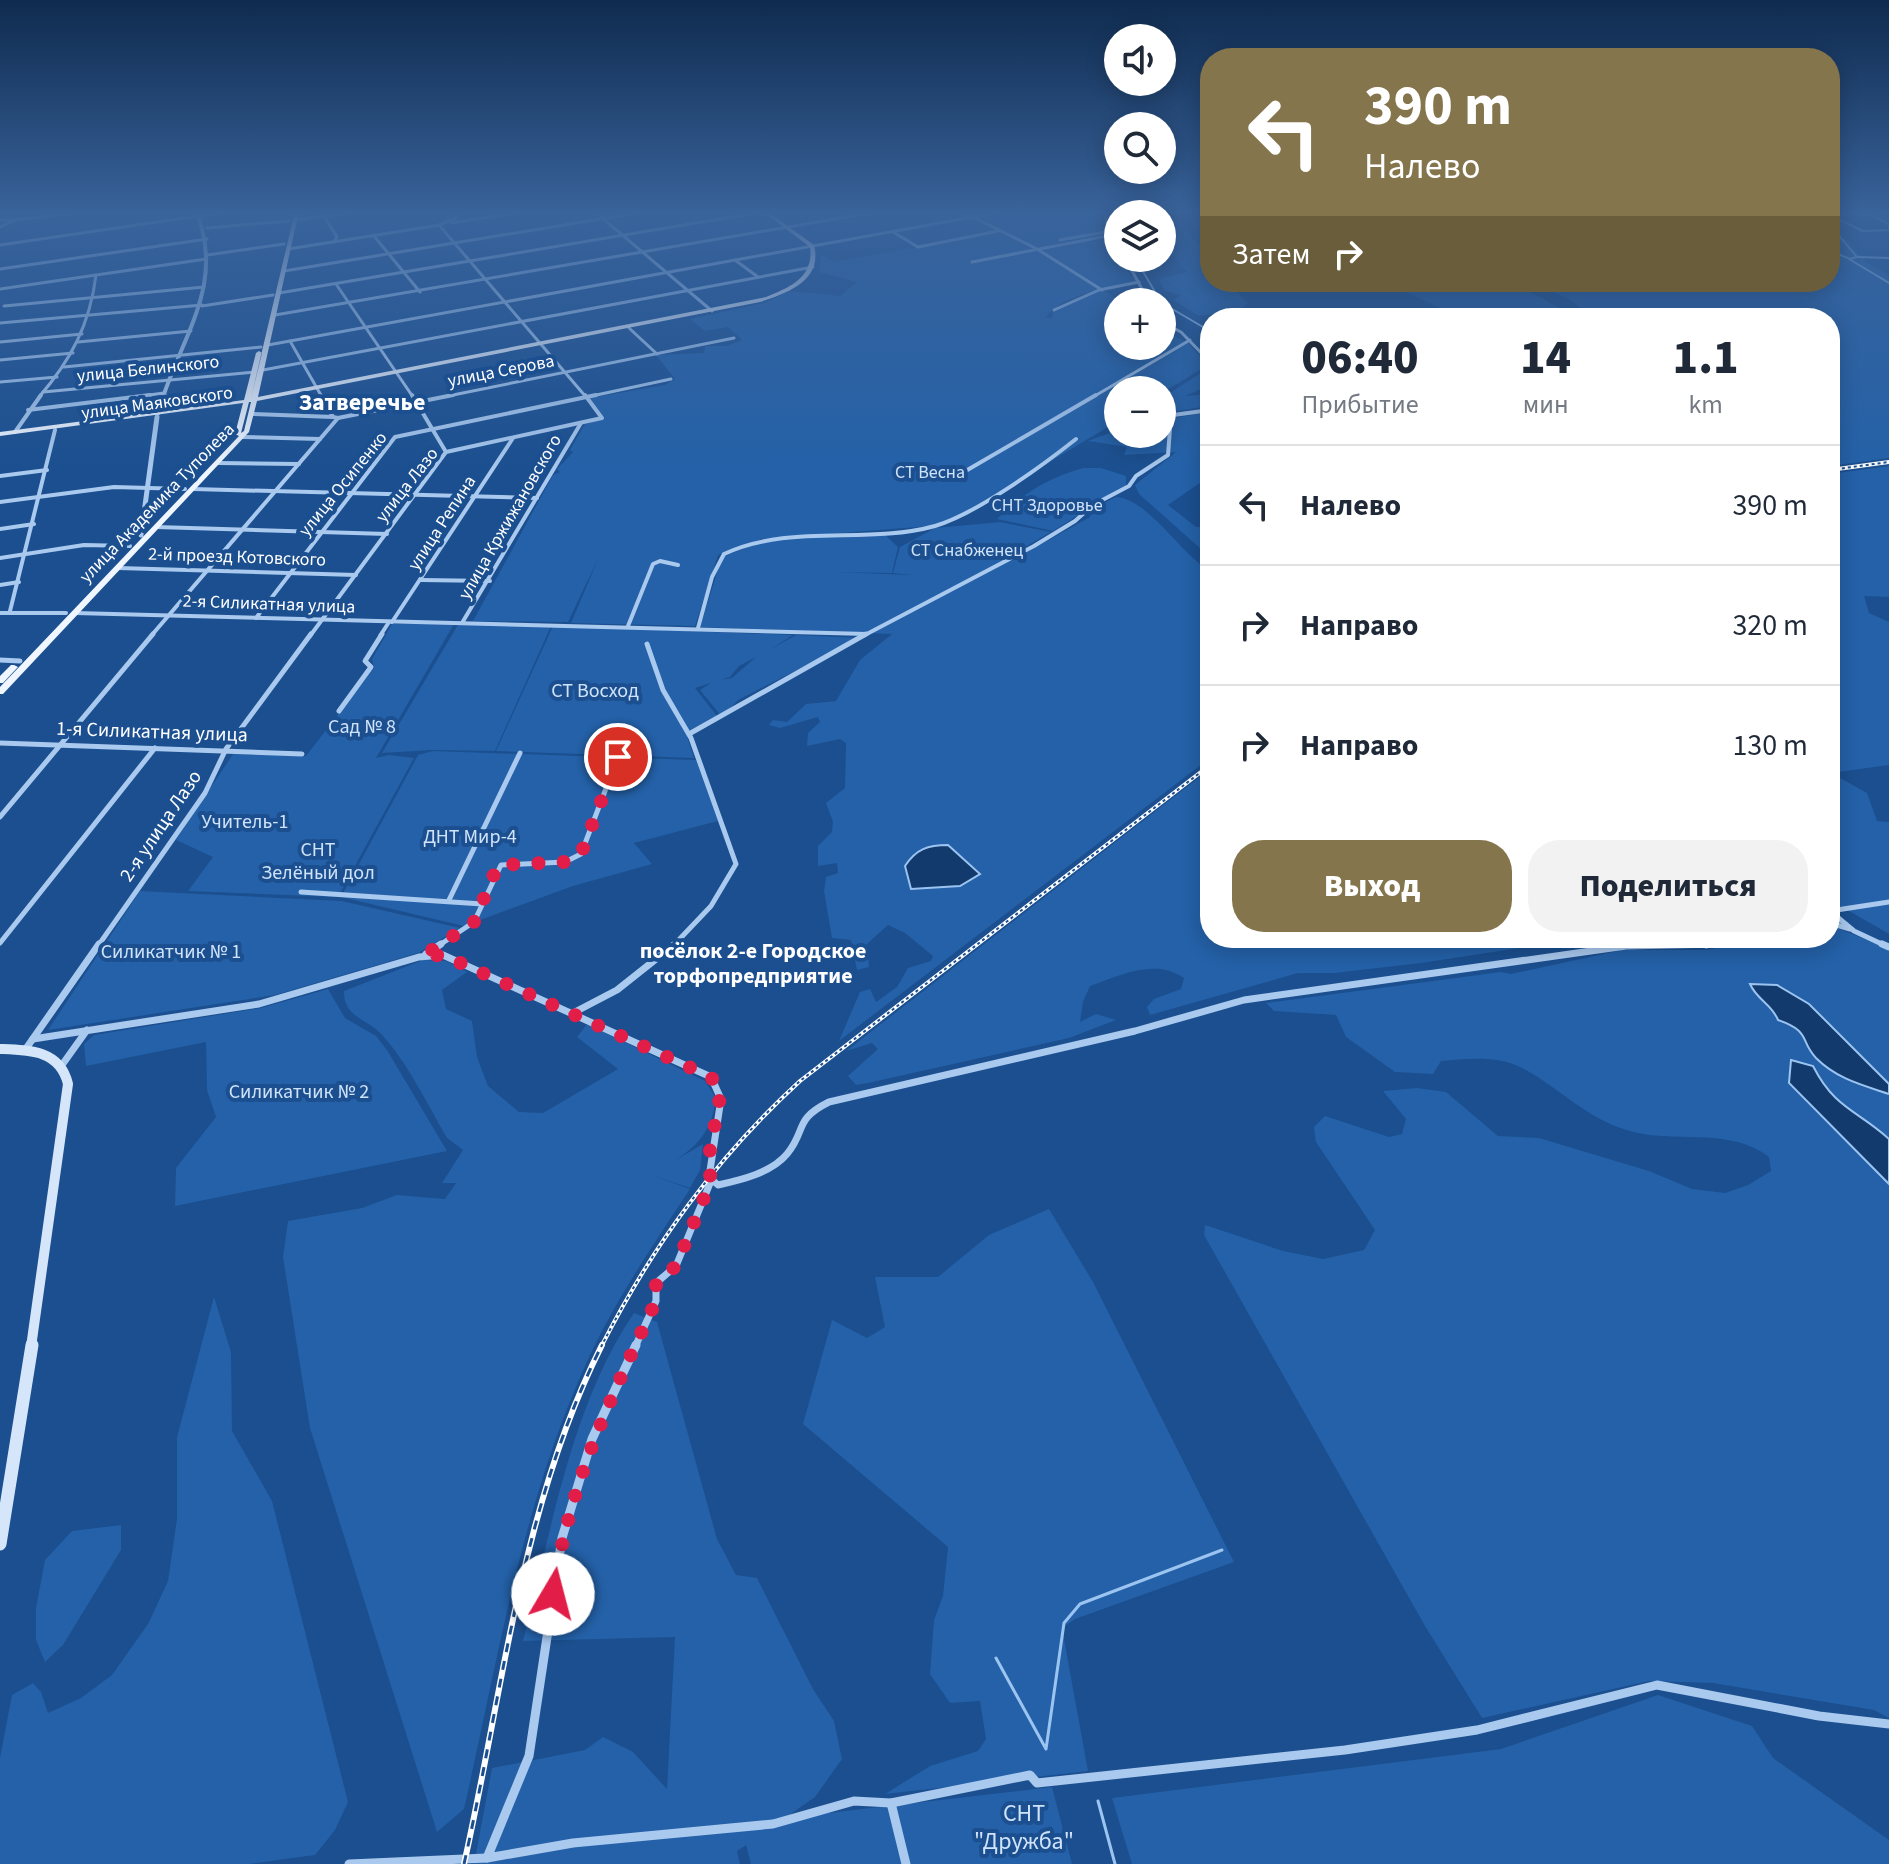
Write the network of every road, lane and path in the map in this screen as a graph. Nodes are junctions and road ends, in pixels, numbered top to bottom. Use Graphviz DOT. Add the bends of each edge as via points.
graph roads {
  1 [pos="94,297"];
  2 [pos="84,298"];
  3 [pos="203,298"];
  4 [pos="251,298"];
  5 [pos="275,298"];
  6 [pos="276,298"];
  7 [pos="346,298"];
  8 [pos="386,298"];
  9 [pos="502,298"];
  10 [pos="528,298"];
  11 [pos="649,298"];
  12 [pos="696,298"];
  13 [pos="764,298"];
  14 [pos="1083,298"];
  15 [pos="506,302"];
  16 [pos="351,304"];
  17 [pos="4,306"];
  18 [pos="202,306"];
  19 [pos="1054,310"];
  20 [pos="712,311"];
  21 [pos="275,315"];
  22 [pos="91,316"];
  23 [pos="525,321"];
  24 [pos="0,323"];
  25 [pos="367,328"];
  26 [pos="629,328"];
  27 [pos="191,331"];
  28 [pos="1176,331"];
  29 [pos="82,334"];
  30 [pos="734,338"];
  31 [pos="1190,340"];
  32 [pos="290,341"];
  33 [pos="0,342"];
  34 [pos="78,342"];
  35 [pos="544,344"];
  36 [pos="264,346"];
  37 [pos="379,348"];
  38 [pos="1200,351"];
  39 [pos="73,353"];
  40 [pos="657,354"];
  41 [pos="180,355"];
  42 [pos="0,360"];
  43 [pos="304,362"];
  44 [pos="64,367"];
  45 [pos="259,371"];
  46 [pos="568,372"];
  47 [pos="395,373"];
  48 [pos="57,377"];
  49 [pos="671,379"];
  50 [pos="168,381"];
  51 [pos="0,382"];
  52 [pos="317,389"];
  53 [pos="43,392"];
  54 [pos="164,393"];
  55 [pos="587,397"];
  56 [pos="252,402"];
  57 [pos="416,403"];
  58 [pos="28,410"];
  59 [pos="1200,411"];
  60 [pos="253,414"];
  61 [pos="158,415"];
  62 [pos="336,418"];
  63 [pos="581,423"];
  64 [pos="435,429"];
  65 [pos="55,430"];
  66 [pos="15,432"];
  67 [pos="0,436"];
  68 [pos="242,437"];
  69 [pos="513,438"];
  70 [pos="320,439"];
  71 [pos="1076,439"];
  72 [pos="446,452"];
  73 [pos="218,463"];
  74 [pos="299,464"];
  75 [pos="47,470"];
  76 [pos="0,476"];
  77 [pos="957,476"];
  78 [pos="145,488"];
  79 [pos="189,489"];
  80 [pos="275,491"];
  81 [pos="352,493"];
  82 [pos="414,495"];
  83 [pos="476,496"];
  84 [pos="41,497"];
  85 [pos="537,498"];
  86 [pos="0,502"];
  87 [pos="34,524"];
  88 [pos="156,527"];
  89 [pos="0,529"];
  90 [pos="242,530"];
  91 [pos="322,532"];
  92 [pos="387,534"];
  93 [pos="145,535"];
  94 [pos="130,546"];
  95 [pos="26,554"];
  96 [pos="0,558"];
  97 [pos="678,565"];
  98 [pos="118,568"];
  99 [pos="206,570"];
  100 [pos="290,573"];
  101 [pos="356,575"];
  102 [pos="421,580"];
  103 [pos="490,581"];
  104 [pos="19,582"];
  105 [pos="0,585"];
  106 [pos="10,611"];
  107 [pos="0,613"];
  108 [pos="70,613"];
  109 [pos="169,615"];
  110 [pos="256,618"];
  111 [pos="322,622"];
  112 [pos="391,622"];
  113 [pos="462,623"];
  114 [pos="628,626"];
  115 [pos="698,628"];
  116 [pos="867,634"];
  117 [pos="647,644"];
  118 [pos="0,660"];
  119 [pos="20,661"];
  120 [pos="0,681"];
  121 [pos="0,692"];
  122 [pos="339,711"];
  123 [pos="689,734"];
  124 [pos="0,743"];
  125 [pos="59,745"];
  126 [pos="155,748"];
  127 [pos="226,749"];
  128 [pos="520,753"];
  129 [pos="302,754"];
  130 [pos="618,757"];
  131 [pos="0,817"];
  132 [pos="301,892"];
  133 [pos="449,900"];
  134 [pos="1889,902"];
  135 [pos="482,904"];
  136 [pos="1840,909"];
  137 [pos="1840,919"];
  138 [pos="1840,926"];
  139 [pos="1854,931"];
  140 [pos="0,943"];
  141 [pos="1889,947"];
  142 [pos="1612,948"];
  143 [pos="423,956"];
  144 [pos="572,1014"];
  145 [pos="87,1030"];
  146 [pos="33,1039"];
  147 [pos="0,1049"];
  148 [pos="25,1050"];
  149 [pos="62,1065"];
  150 [pos="711,1181"];
  151 [pos="0,1544"];
  152 [pos="1889,1724"];
  153 [pos="891,1803"];
  154 [pos="487,1858"];
  155 [pos="349,1864"];
  156 [pos="906,1864"];
  1 -- 22 [label="street"];
  2 -- 17 [label="street"];
  3 -- 18 [label="street"];
  4 -- 18 [label="street"];
  5 -- 36 [label="main road, улица Академика Туполева"];
  6 -- 21 [label="main road, улица Академика Туполева"];
  7 -- 16 [label="street"];
  8 -- 16 [label="street"];
  9 -- 15 [label="street"];
  10 -- 15 [label="street"];
  11 -- 23 [label="street, улица Белинского"];
  12 -- 20 [label="street"];
  13 -- 20 [label="main road, улица Маяковского"];
  14 -- 19 [label="street"];
  15 -- 23 [label="street"];
  15 -- 25 [label="street"];
  16 -- 21 [label="street"];
  16 -- 25 [label="street"];
  18 -- 22 [label="street"];
  18 -- 27 [label="street"];
  20 -- 26 [label="main road, улица Маяковского"];
  21 -- 36 [label="main road, улица Академика Туполева"];
  22 -- 24 [label="street"];
  22 -- 29 [label="street"];
  23 -- 35 [label="street"];
  23 -- 37 [label="street, улица Белинского"];
  25 -- 32 [label="street"];
  25 -- 37 [label="street"];
  26 -- 35 [label="main road, улица Маяковского"];
  26 -- 40 [label="street"];
  27 -- 34 [label="street"];
  27 -- 41 [label="street"];
  28 -- 31 [label="street"];
  29 -- 33 [label="street"];
  29 -- 34 [label="street"];
  30 -- 40 [label="street, улица Серова"];
  31 -- 38 [label="street"];
  31 -- 77 [label="street"];
  32 -- 36 [label="street"];
  32 -- 43 [label="street"];
  34 -- 39 [label="street"];
  35 -- 46 [label="street"];
  35 -- 47 [label="main road, улица Маяковского"];
  36 -- 41 [label="street"];
  36 -- 45 [label="main road, улица Академика Туполева"];
  37 -- 43 [label="street, улица Белинского"];
  37 -- 47 [label="street"];
  39 -- 42 [label="street"];
  39 -- 44 [label="street"];
  40 -- 46 [label="street, улица Серова"];
  41 -- 44 [label="street"];
  41 -- 50 [label="street"];
  43 -- 45 [label="street, улица Белинского"];
  43 -- 52 [label="street"];
  44 -- 48 [label="street"];
  45 -- 50 [label="street, улица Белинского"];
  45 -- 56 [label="main road, улица Академика Туполева"];
  46 -- 55 [label="street"];
  46 -- 57 [label="street, улица Серова"];
  47 -- 52 [label="main road, улица Маяковского"];
  47 -- 57 [label="street"];
  48 -- 51 [label="street"];
  48 -- 53 [label="street"];
  49 -- 55 [label="street, улица Осипенко"];
  50 -- 53 [label="street, улица Белинского"];
  50 -- 54 [label="street"];
  52 -- 56 [label="main road, улица Маяковского"];
  52 -- 62 [label="street"];
  53 -- 58 [label="street"];
  54 -- 58 [label="street"];
  54 -- 61 [label="street"];
  55 -- 63 [label="street, улица Лазо" via="602,418"];
  55 -- 64 [label="street, улица Осипенко"];
  56 -- 60 [label="main road, улица Академика Туполева"];
  56 -- 61 [label="main road, улица Маяковского"];
  56 -- 79 [label="main road, улица Академика Туполева" via="241,430"];
  57 -- 62 [label="street, улица Серова"];
  57 -- 64 [label="street"];
  58 -- 66 [label="street"];
  59 -- 116 [label="street" via="1166,416 1168,455 1129,486 1034,546"];
  60 -- 62 [label="street, улица Серова"];
  60 -- 68 [label="main road, улица Академика Туполева"];
  61 -- 65 [label="main road, улица Маяковского"];
  61 -- 66 [label="main road, улица Маяковского"];
  61 -- 78 [label="street"];
  62 -- 70 [label="street"];
  63 -- 69 [label="street, улица Лазо"];
  63 -- 85 [label="street, улица Кржижановского"];
  64 -- 72 [label="street"];
  64 -- 81 [label="street, улица Осипенко" via="395,437"];
  65 -- 67 [label="main road, улица Маяковского"];
  65 -- 75 [label="street"];
  66 -- 67 [label="main road, улица Маяковского"];
  68 -- 70 [label="street"];
  68 -- 73 [label="main road, улица Академика Туполева"];
  69 -- 72 [label="street, улица Лазо"];
  69 -- 83 [label="street, улица Репина"];
  70 -- 74 [label="street"];
  71 -- 115 [label="street" via="935,526 760,542 728,552 718,560"];
  72 -- 82 [label="street, улица Лазо"];
  73 -- 74 [label="street"];
  73 -- 79 [label="main road, улица Академика Туполева"];
  74 -- 80 [label="street"];
  75 -- 76 [label="street"];
  75 -- 84 [label="street"];
  78 -- 79 [label="street"];
  78 -- 84 [label="street"];
  78 -- 93 [label="street"];
  79 -- 80 [label="street"];
  79 -- 88 [label="main road, улица Академика Туполева"];
  79 -- 93 [label="main road, улица Академика Туполева"];
  80 -- 81 [label="street"];
  80 -- 90 [label="street"];
  81 -- 82 [label="street"];
  81 -- 91 [label="street, улица Осипенко"];
  82 -- 83 [label="street"];
  82 -- 92 [label="street, улица Лазо"];
  83 -- 85 [label="street"];
  83 -- 102 [label="street, улица Репина"];
  84 -- 86 [label="street"];
  84 -- 87 [label="street"];
  85 -- 103 [label="street, улица Кржижановского"];
  87 -- 89 [label="street"];
  87 -- 95 [label="street"];
  88 -- 90 [label="street"];
  88 -- 93 [label="main road, улица Академика Туполева"];
  90 -- 91 [label="street"];
  90 -- 99 [label="street"];
  91 -- 92 [label="street"];
  91 -- 100 [label="street, улица Осипенко"];
  92 -- 101 [label="street, улица Лазо"];
  93 -- 94 [label="main road, улица Академика Туполева"];
  93 -- 98 [label="main road, улица Академика Туполева"];
  94 -- 95 [label="street" via="84,545"];
  94 -- 108 [label="main road, улица Академика Туполева"];
  95 -- 96 [label="street"];
  95 -- 104 [label="street"];
  97 -- 114 [label="street" via="653,564"];
  98 -- 99 [label="street, 2-й проезд Котовского"];
  98 -- 108 [label="main road, улица Академика Туполева"];
  99 -- 100 [label="street, 2-й проезд Котовского"];
  99 -- 109 [label="street"];
  100 -- 101 [label="street, 2-й проезд Котовского"];
  100 -- 110 [label="street, улица Осипенко"];
  101 -- 111 [label="street, улица Лазо"];
  102 -- 103 [label="street"];
  102 -- 112 [label="street, улица Репина"];
  103 -- 113 [label="street, улица Кржижановского"];
  104 -- 105 [label="street"];
  104 -- 106 [label="street"];
  106 -- 107 [label="street, 2-я Силикатная улица"];
  106 -- 108 [label="street, 2-я Силикатная улица"];
  108 -- 109 [label="street, 2-я Силикатная улица"];
  108 -- 119 [label="main road, улица Академика Туполева"];
  108 -- 121 [label="main road, улица Академика Туполева"];
  109 -- 110 [label="street, 2-я Силикатная улица"];
  109 -- 125 [label="street"];
  110 -- 111 [label="street, 2-я Силикатная улица"];
  111 -- 112 [label="street, 2-я Силикатная улица"];
  111 -- 127 [label="street, 2-я улица Лазо"];
  112 -- 113 [label="street, 2-я Силикатная улица"];
  112 -- 122 [label="street, улица Репина" via="365,661 371,667"];
  113 -- 114 [label="street, 2-я Силикатная улица"];
  114 -- 115 [label="street, 2-я Силикатная улица"];
  115 -- 116 [label="street, 2-я Силикатная улица"];
  116 -- 123 [label="street"];
  117 -- 123 [label="street" via="663,690"];
  118 -- 119 [label="street"];
  119 -- 120 [label="main road, улица Академика Туполева"];
  123 -- 144 [label="street" via="736,864 730,885 635,979"];
  124 -- 125 [label="street, 1-я Силикатная улица"];
  125 -- 126 [label="street, 1-я Силикатная улица"];
  125 -- 131 [label="street"];
  126 -- 127 [label="street, 1-я Силикатная улица"];
  126 -- 140 [label="street"];
  127 -- 129 [label="street, 1-я Силикатная улица"];
  127 -- 146 [label="street, 2-я улица Лазо" via="205,793"];
  128 -- 133 [label="street"];
  130 -- 135 [label="street" via="581,854 565,862 501,865"];
  132 -- 133 [label="street"];
  133 -- 135 [label="street"];
  134 -- 136 [label="street"];
  135 -- 143 [label="street" via="466,930"];
  137 -- 139 [label="street"];
  138 -- 139 [label="street"];
  139 -- 141 [label="street"];
  142 -- 150 [label="street" via="1244,1000 1135,1031 829,1102 802,1119 789,1152 777,1161 731,1182"];
  143 -- 144 [label="street" via="443,955"];
  143 -- 145 [label="street" via="259,1004"];
  144 -- 150 [label="street" via="715,1081 722,1099 708,1161"];
  145 -- 146 [label="street"];
  145 -- 149 [label="street"];
  146 -- 148 [label="street, 2-я улица Лазо"];
  147 -- 148 [label="main road"];
  148 -- 149 [label="main road" via="49,1055"];
  149 -- 151 [label="main road" via="68,1081 65,1116"];
  150 -- 154 [label="street" via="676,1266 656,1283 656,1301 592,1439 562,1538 529,1756"];
  152 -- 153 [label="street" via="1657,1685 1477,1730 1037,1783 1030,1775"];
  153 -- 154 [label="street" via="854,1801 773,1824 573,1843"];
  153 -- 156 [label="street"];
  154 -- 155 [label="street"];
}
